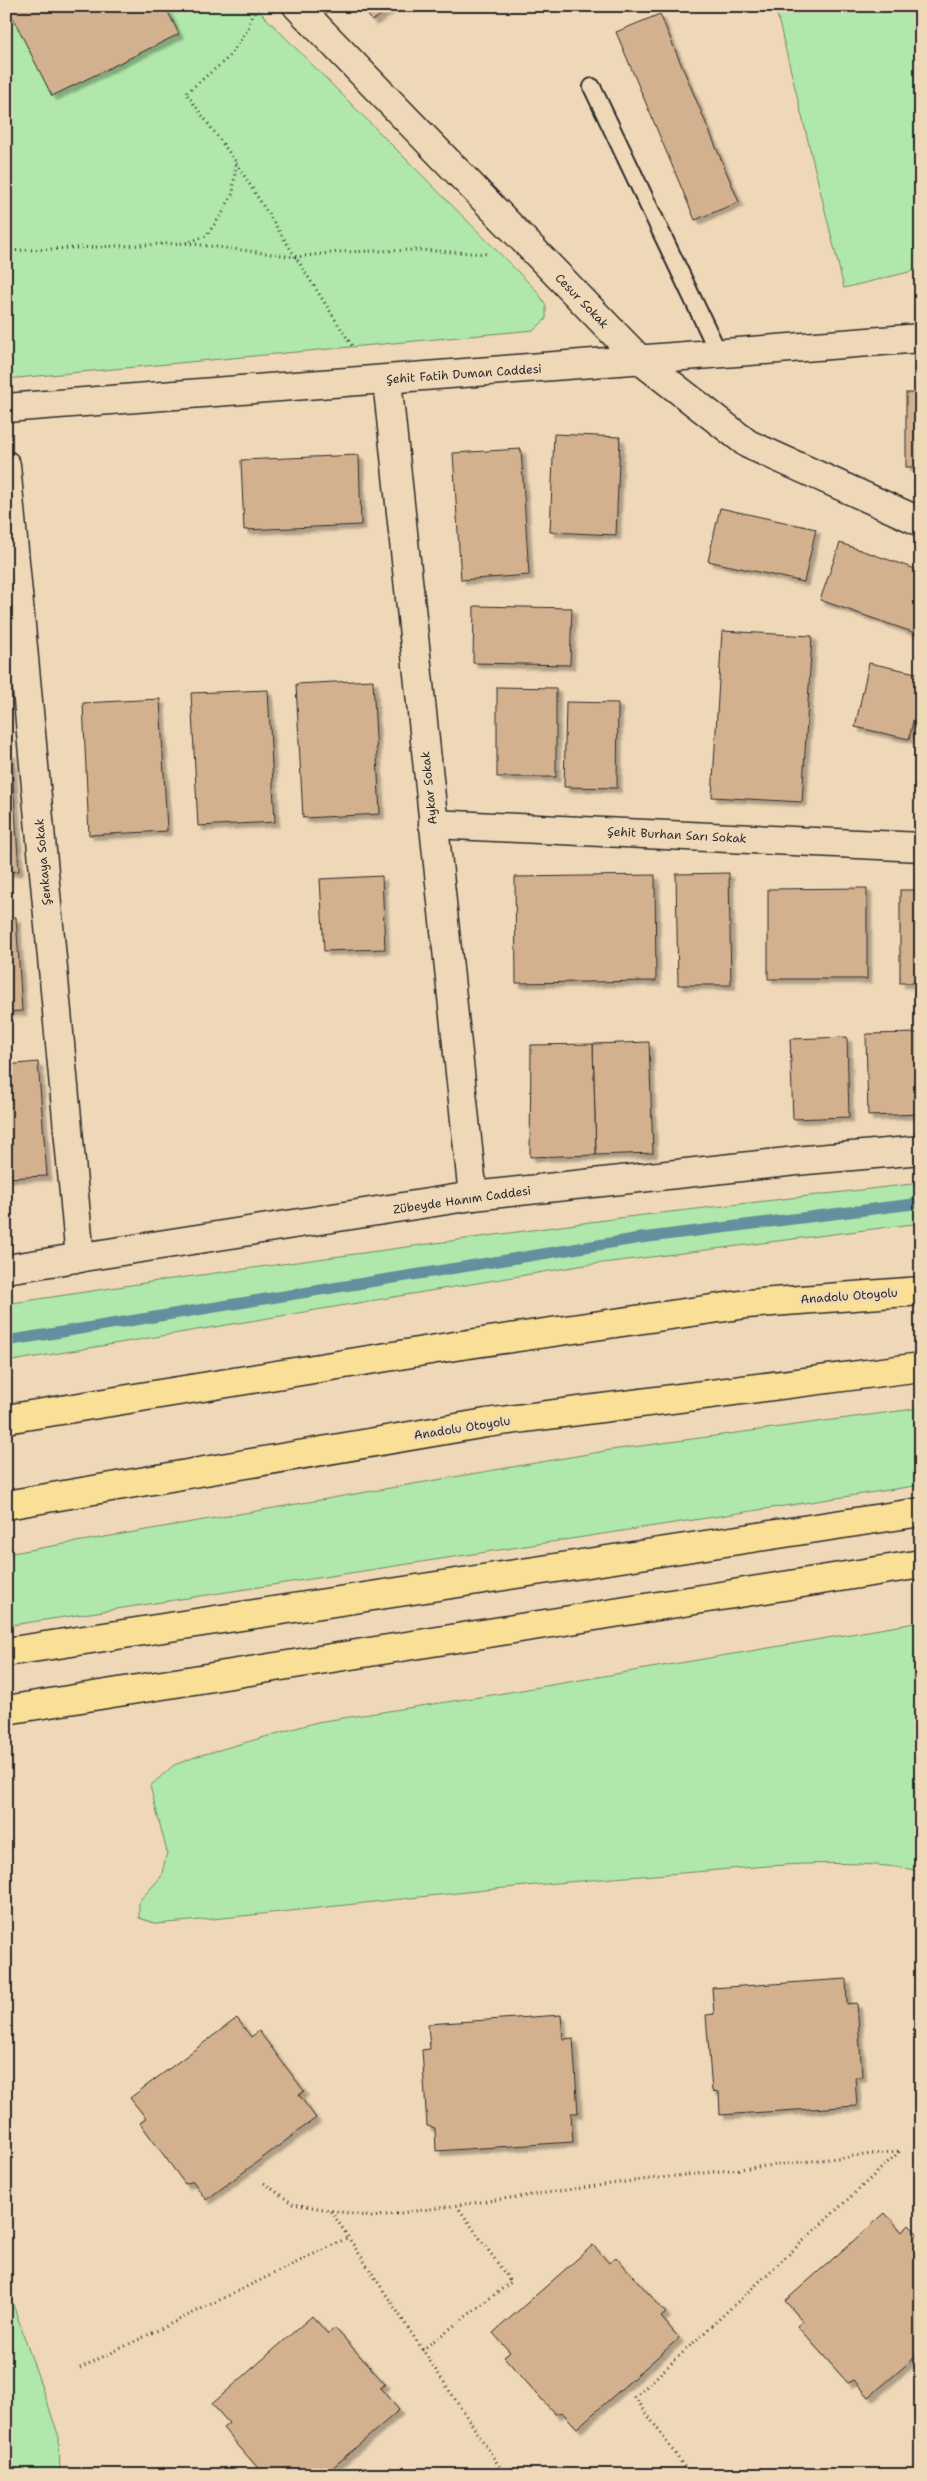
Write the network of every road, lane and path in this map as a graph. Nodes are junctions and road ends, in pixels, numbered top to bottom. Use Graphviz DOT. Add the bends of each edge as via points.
graph roads {
  1 [pos="254,6"];
  2 [pos="297,6"];
  3 [pos="592,86"];
  4 [pos="236,162"];
  5 [pos="186,243"];
  6 [pos="6,251"];
  7 [pos="539,256"];
  8 [pos="296,257"];
  9 [pos="921,338"];
  10 [pos="719,354"];
  11 [pos="640,360"];
  12 [pos="380,380"];
  13 [pos="6,408"];
  14 [pos="6,465"];
  15 [pos="921,522"];
  16 [pos="433,824"];
  17 [pos="921,847"];
  18 [pos="921,1150"];
  19 [pos="473,1196"];
  20 [pos="80,1258"];
  21 [pos="6,1269"];
  22 [pos="921,1290"];
  23 [pos="921,1367"];
  24 [pos="6,1419"];
  25 [pos="6,1505"];
  26 [pos="921,1512"];
  27 [pos="921,1564"];
  28 [pos="6,1652"];
  29 [pos="6,1710"];
  30 [pos="264,2183"];
  31 [pos="457,2206"];
  32 [pos="330,2210"];
  33 [pos="347,2238"];
  34 [pos="422,2350"];
  35 [pos="80,2368"];
  36 [pos="505,2475"];
  37 [pos="690,2475"];
  1 -- 4 [label="path" via="248,29 228,58 186,93"];
  2 -- 7 [label="street, Cesur Sokak"];
  3 -- 10 [label="lane"];
  4 -- 5 [label="path" via="233,193 222,214 206,236"];
  4 -- 8 [label="path"];
  5 -- 6 [label="path"];
  5 -- 8 [label="path"];
  7 -- 8 [label="path" via="419,250"];
  7 -- 11 [label="street, Cesur Sokak"];
  8 -- 12 [label="path"];
  9 -- 10 [label="street, Şehit Fatih Duman Caddesi"];
  10 -- 11 [label="street, Şehit Fatih Duman Caddesi"];
  11 -- 12 [label="street, Şehit Fatih Duman Caddesi"];
  11 -- 15 [label="street, Cesur Sokak" via="748,444"];
  12 -- 13 [label="street, Şehit Fatih Duman Caddesi"];
  12 -- 16 [label="street, Aykar Sokak"];
  14 -- 20 [label="street, Şenkaya Sokak"];
  16 -- 17 [label="street, Şehit Burhan Sarı Sokak"];
  16 -- 19 [label="street, Aykar Sokak"];
  18 -- 19 [label="street, Zübeyde Hanım Caddesi"];
  19 -- 20 [label="street, Zübeyde Hanım Caddesi"];
  20 -- 21 [label="street, Zübeyde Hanım Caddesi"];
  22 -- 24 [label="main road, Anadolu Otoyolu" via="747,1304 455,1346"];
  23 -- 25 [label="main road, Anadolu Otoyolu" via="486,1423"];
  26 -- 28 [label="main road"];
  27 -- 29 [label="main road"];
  30 -- 32 [label="path" via="293,2204"];
  31 -- 32 [label="path" via="372,2217"];
  31 -- 34 [label="path" via="512,2282"];
  31 -- 37 [label="path" via="632,2181 900,2151 635,2397"];
  32 -- 33 [label="path"];
  33 -- 34 [label="path"];
  33 -- 35 [label="path"];
  34 -- 36 [label="path"];
}
